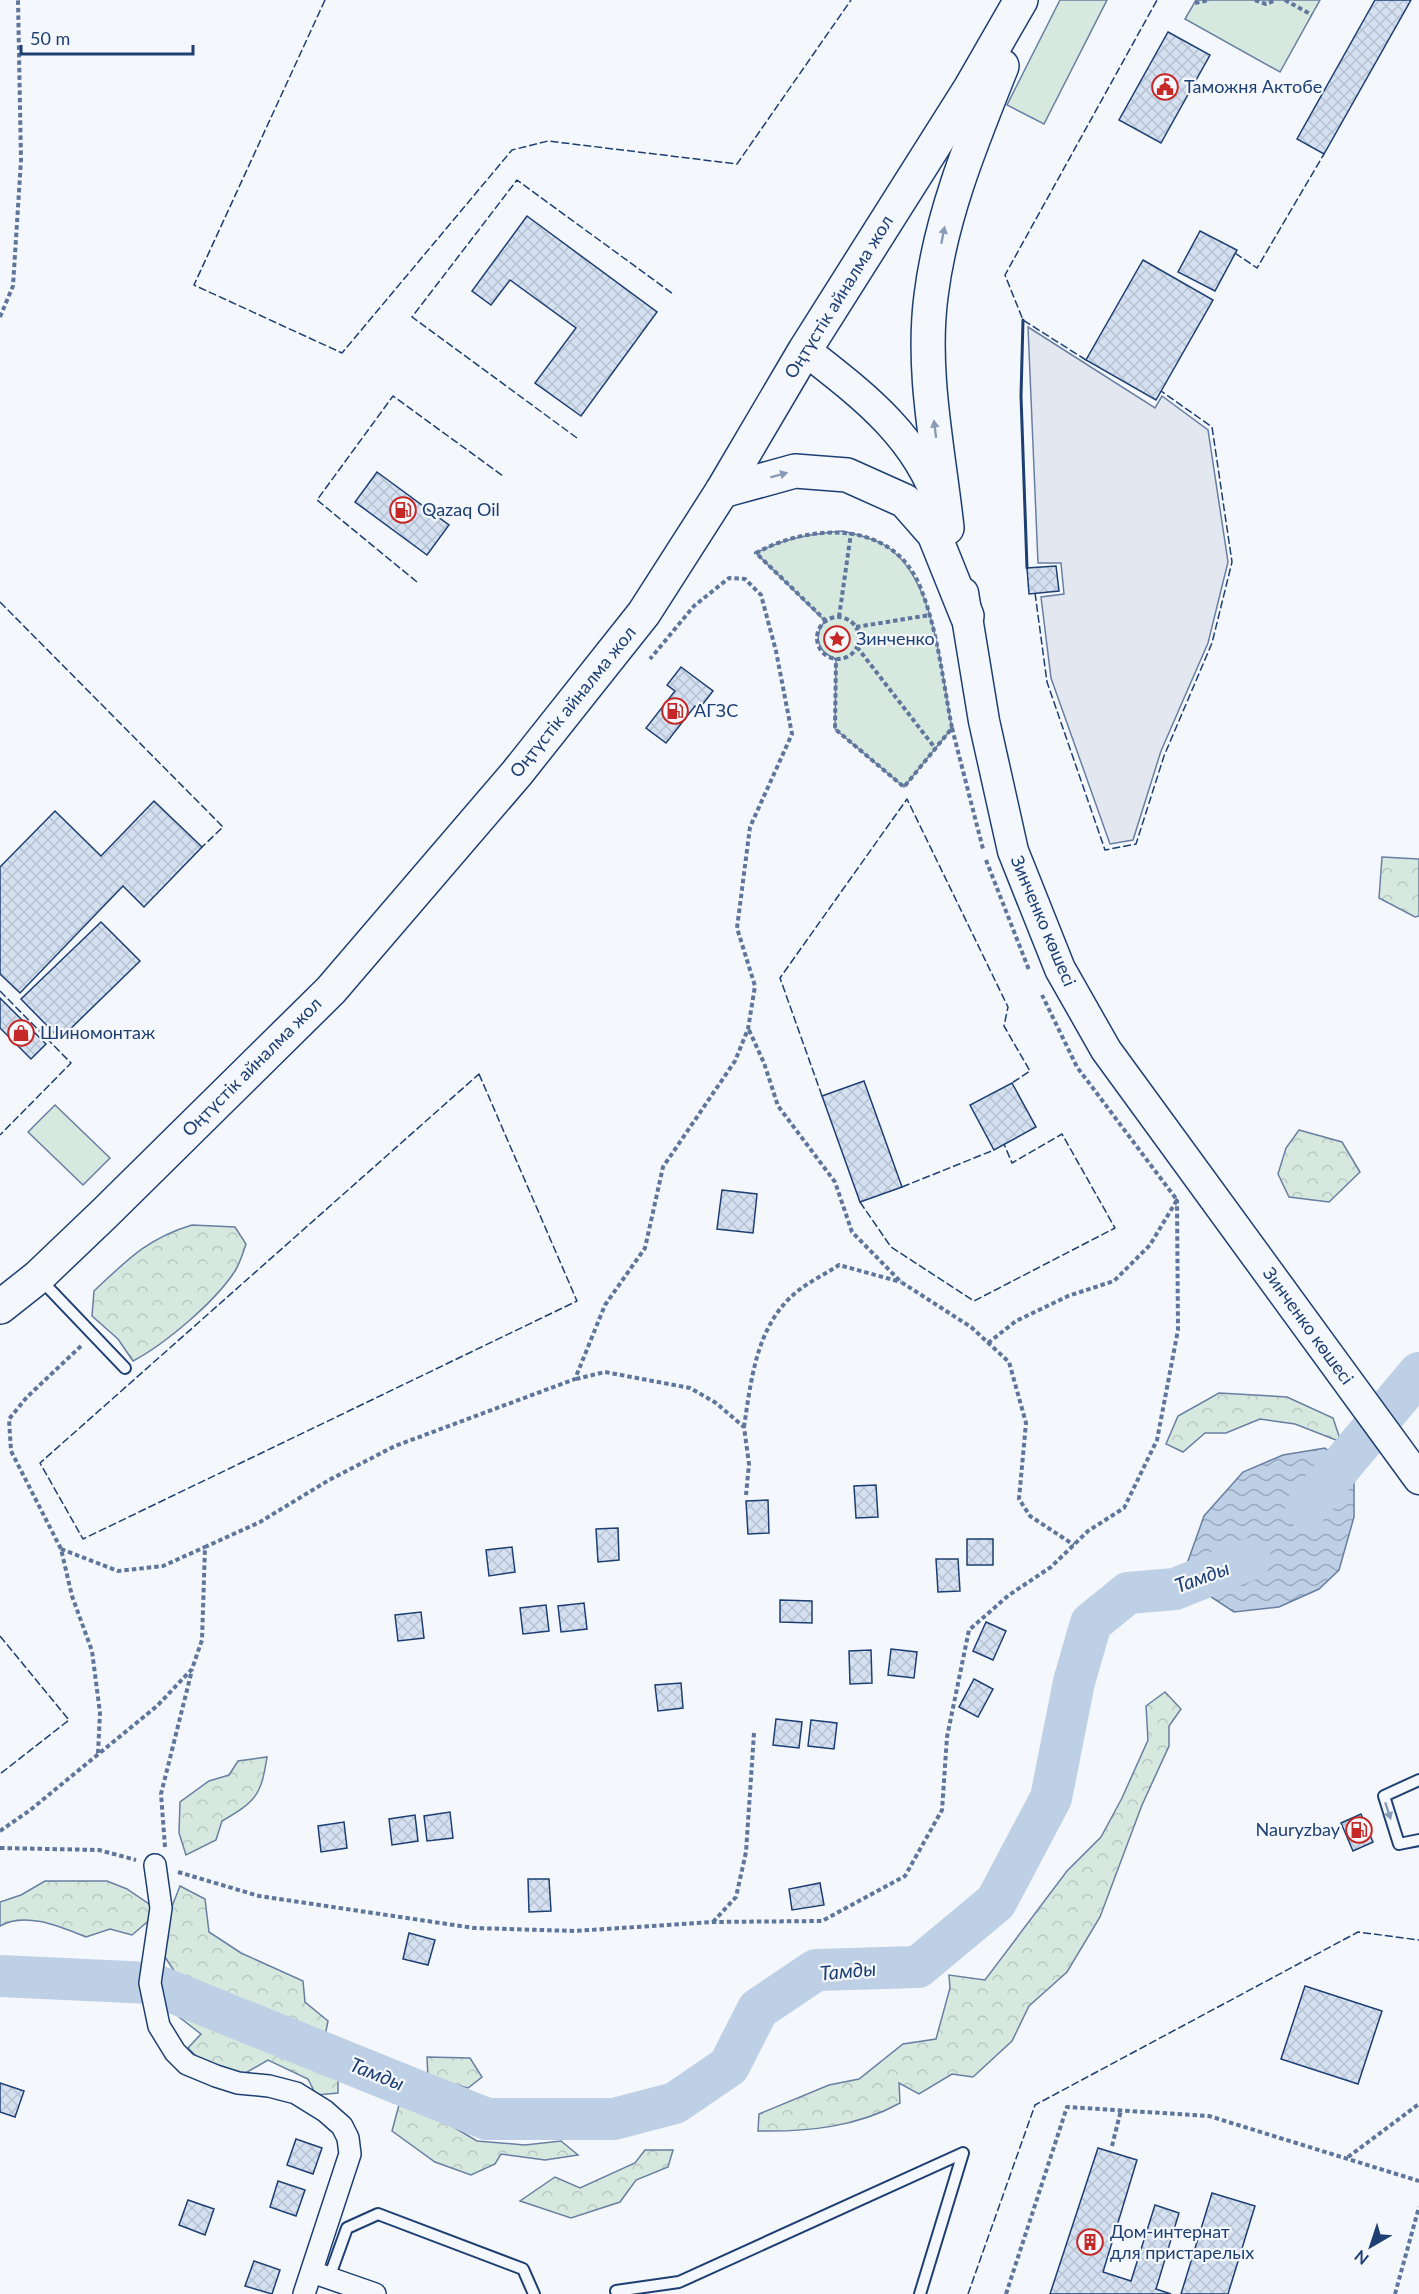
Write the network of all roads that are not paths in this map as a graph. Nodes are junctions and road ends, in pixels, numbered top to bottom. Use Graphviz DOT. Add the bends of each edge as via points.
graph roads {
  1 [pos="1023,0"];
  2 [pos="805,350"];
  3 [pos="722,491"];
  4 [pos="947,528"];
  5 [pos="967,616"];
  6 [pos="38,1277"];
  7 [pos="0,1307"];
  8 [pos="125,1368"];
  9 [pos="1419,1479"];
  10 [pos="1419,1780"];
  11 [pos="1419,1840"];
  12 [pos="163,1868"];
  13 [pos="321,2275"];
  14 [pos="616,2291"];
  15 [pos="304,2294"];
  16 [pos="375,2294"];
  17 [pos="534,2294"];
  18 [pos="920,2294"];
  1 -- 2 [label="highway, Оңтүстік айналма жол"];
  4 -- 1 [label="highway, one-way" via="930,385 931,297 948,207 1012,40"];
  2 -- 3 [label="highway, Оңтүстік айналма жол"];
  2 -- 4 [label="main road, Зинченко көшесі" via="886,416 936,494"];
  3 -- 5 [label="highway, one-way" via="795,471 847,475 905,501 934,534"];
  3 -- 6 [label="highway, Оңтүстік айналма жол" via="644,613 517,773 331,990"];
  4 -- 5 [label="main road, Зинченко көшесі"];
  5 -- 9 [label="main road, Зинченко көшесі" via="984,721 1013,851 1060,969 1106,1050"];
  6 -- 7 [label="highway, Оңтүстік айналма жол"];
  6 -- 8 [label="lane"];
  10 -- 11 [label="lane, one-way" via="1384,1796 1399,1844"];
  12 -- 13 [label="street" via="150,1983 159,2026 175,2052 187,2064 237,2084 296,2093 326,2111 348,2138 350,2154"];
  13 -- 15 [label="street"];
  13 -- 16 [label="street"];
  13 -- 17 [label="lane" via="347,2228 378,2214 523,2269"];
  14 -- 18 [label="lane" via="679,2282 963,2153"];
}
